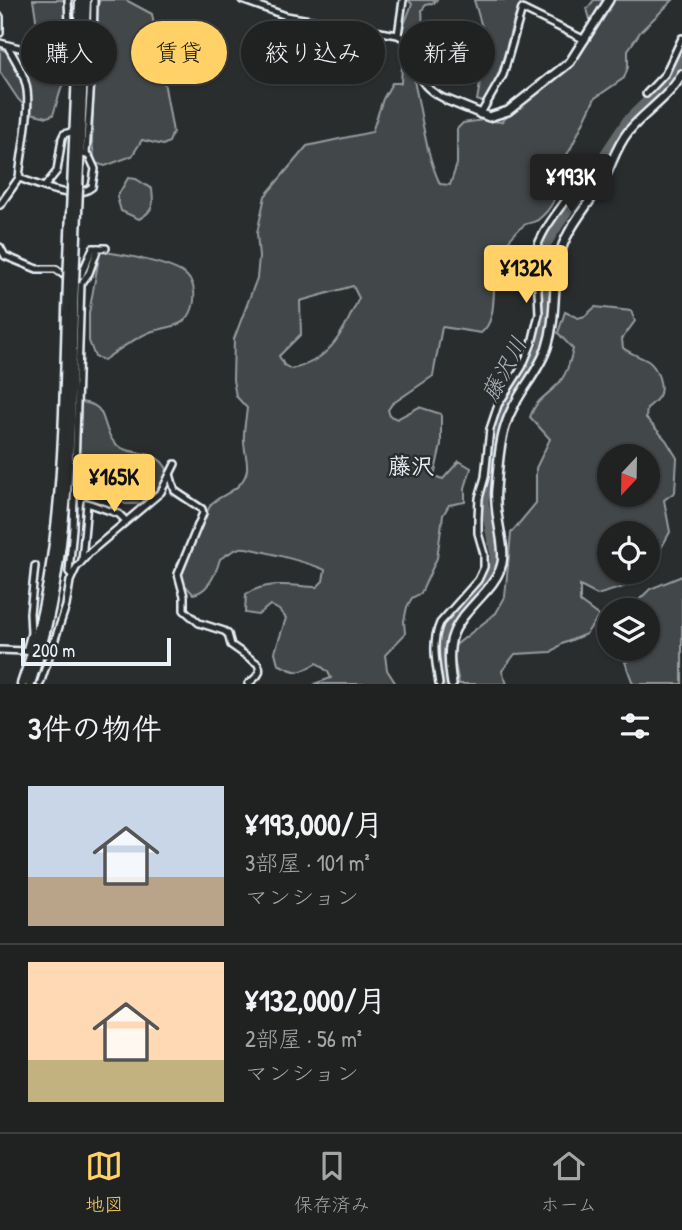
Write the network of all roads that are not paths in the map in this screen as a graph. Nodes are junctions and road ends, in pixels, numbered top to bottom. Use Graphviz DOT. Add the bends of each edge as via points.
graph roads {
  1 [pos="68,0"];
  2 [pos="80,0"];
  3 [pos="86,0"];
  4 [pos="96,0"];
  5 [pos="242,0"];
  6 [pos="410,0"];
  7 [pos="609,0"];
  8 [pos="404,3"];
  9 [pos="0,17"];
  10 [pos="0,33"];
  11 [pos="398,35"];
  12 [pos="682,38"];
  13 [pos="585,40"];
  14 [pos="3,44"];
  15 [pos="669,68"];
  16 [pos="681,73"];
  17 [pos="646,94"];
  18 [pos="447,100"];
  19 [pos="480,115"];
  20 [pos="74,131"];
  21 [pos="83,154"];
  22 [pos="587,158"];
  23 [pos="19,178"];
  24 [pos="45,186"];
  25 [pos="75,189"];
  26 [pos="0,205"];
  27 [pos="0,247"];
  28 [pos="98,248"];
  29 [pos="106,248"];
  30 [pos="557,259"];
  31 [pos="538,269"];
  32 [pos="73,319"];
  33 [pos="71,372"];
  34 [pos="511,384"];
  35 [pos="523,392"];
  36 [pos="175,464"];
  37 [pos="170,474"];
  38 [pos="126,521"];
  39 [pos="82,560"];
  40 [pos="34,566"];
  41 [pos="72,575"];
  42 [pos="0,650"];
  43 [pos="22,684"];
  44 [pos="30,684"];
  45 [pos="40,684"];
  46 [pos="248,684"];
  47 [pos="439,684"];
  48 [pos="452,684"];
  1 -- 14 [label="street" via="69,23 47,49 30,51"];
  2 -- 20 [label="main road"];
  3 -- 21 [label="main road"];
  4 -- 21 [label="street"];
  5 -- 11 [label="street" via="286,16"];
  6 -- 8 [label="street"];
  7 -- 13 [label="street"];
  8 -- 11 [label="street"];
  9 -- 10 [label="street"];
  11 -- 18 [label="street" via="412,47 420,79"];
  12 -- 15 [label="street"];
  13 -- 19 [label="street" via="570,62 508,111 499,116"];
  13 -- 19 [label="street" via="522,9 503,75"];
  14 -- 23 [label="street" via="27,87"];
  15 -- 16 [label="street"];
  15 -- 17 [label="street"];
  16 -- 30 [label="street" via="675,86 626,134"];
  18 -- 19 [label="street"];
  20 -- 24 [label="street" via="64,134 57,171"];
  20 -- 25 [label="main road"];
  21 -- 24 [label="street" via="94,165 90,190 83,193"];
  21 -- 25 [label="main road"];
  22 -- 31 [label="street" via="582,176 534,248 532,267"];
  23 -- 24 [label="street"];
  23 -- 26 [label="street"];
  25 -- 32 [label="main road, bridge"];
  27 -- 28 [label="street" via="5,256 37,269 56,269 65,276 80,275 93,248"];
  28 -- 29 [label="street"];
  28 -- 32 [label="street" via="81,284"];
  30 -- 31 [label="street"];
  30 -- 35 [label="street" via="555,308 547,346"];
  31 -- 34 [label="street" via="536,330"];
  32 -- 33 [label="main road"];
  33 -- 41 [label="street"];
  33 -- 43 [label="main road" via="55,541 42,619"];
  33 -- 44 [label="main road" via="62,543 49,620"];
  34 -- 35 [label="street"];
  34 -- 47 [label="street" via="492,419 479,498 478,533 484,567 436,632"];
  35 -- 48 [label="street" via="506,421 495,492 502,563 492,584 453,633 448,660"];
  36 -- 37 [label="street"];
  37 -- 38 [label="street" via="161,492"];
  37 -- 46 [label="street" via="174,491 203,513 178,574 184,610 199,623 225,631 232,645 258,664 259,674"];
  38 -- 39 [label="street"];
  38 -- 39 [label="street" via="120,514 88,503"];
  39 -- 41 [label="street"];
  40 -- 42 [label="street" via="32,633 26,651"];
  41 -- 45 [label="street"];
}
